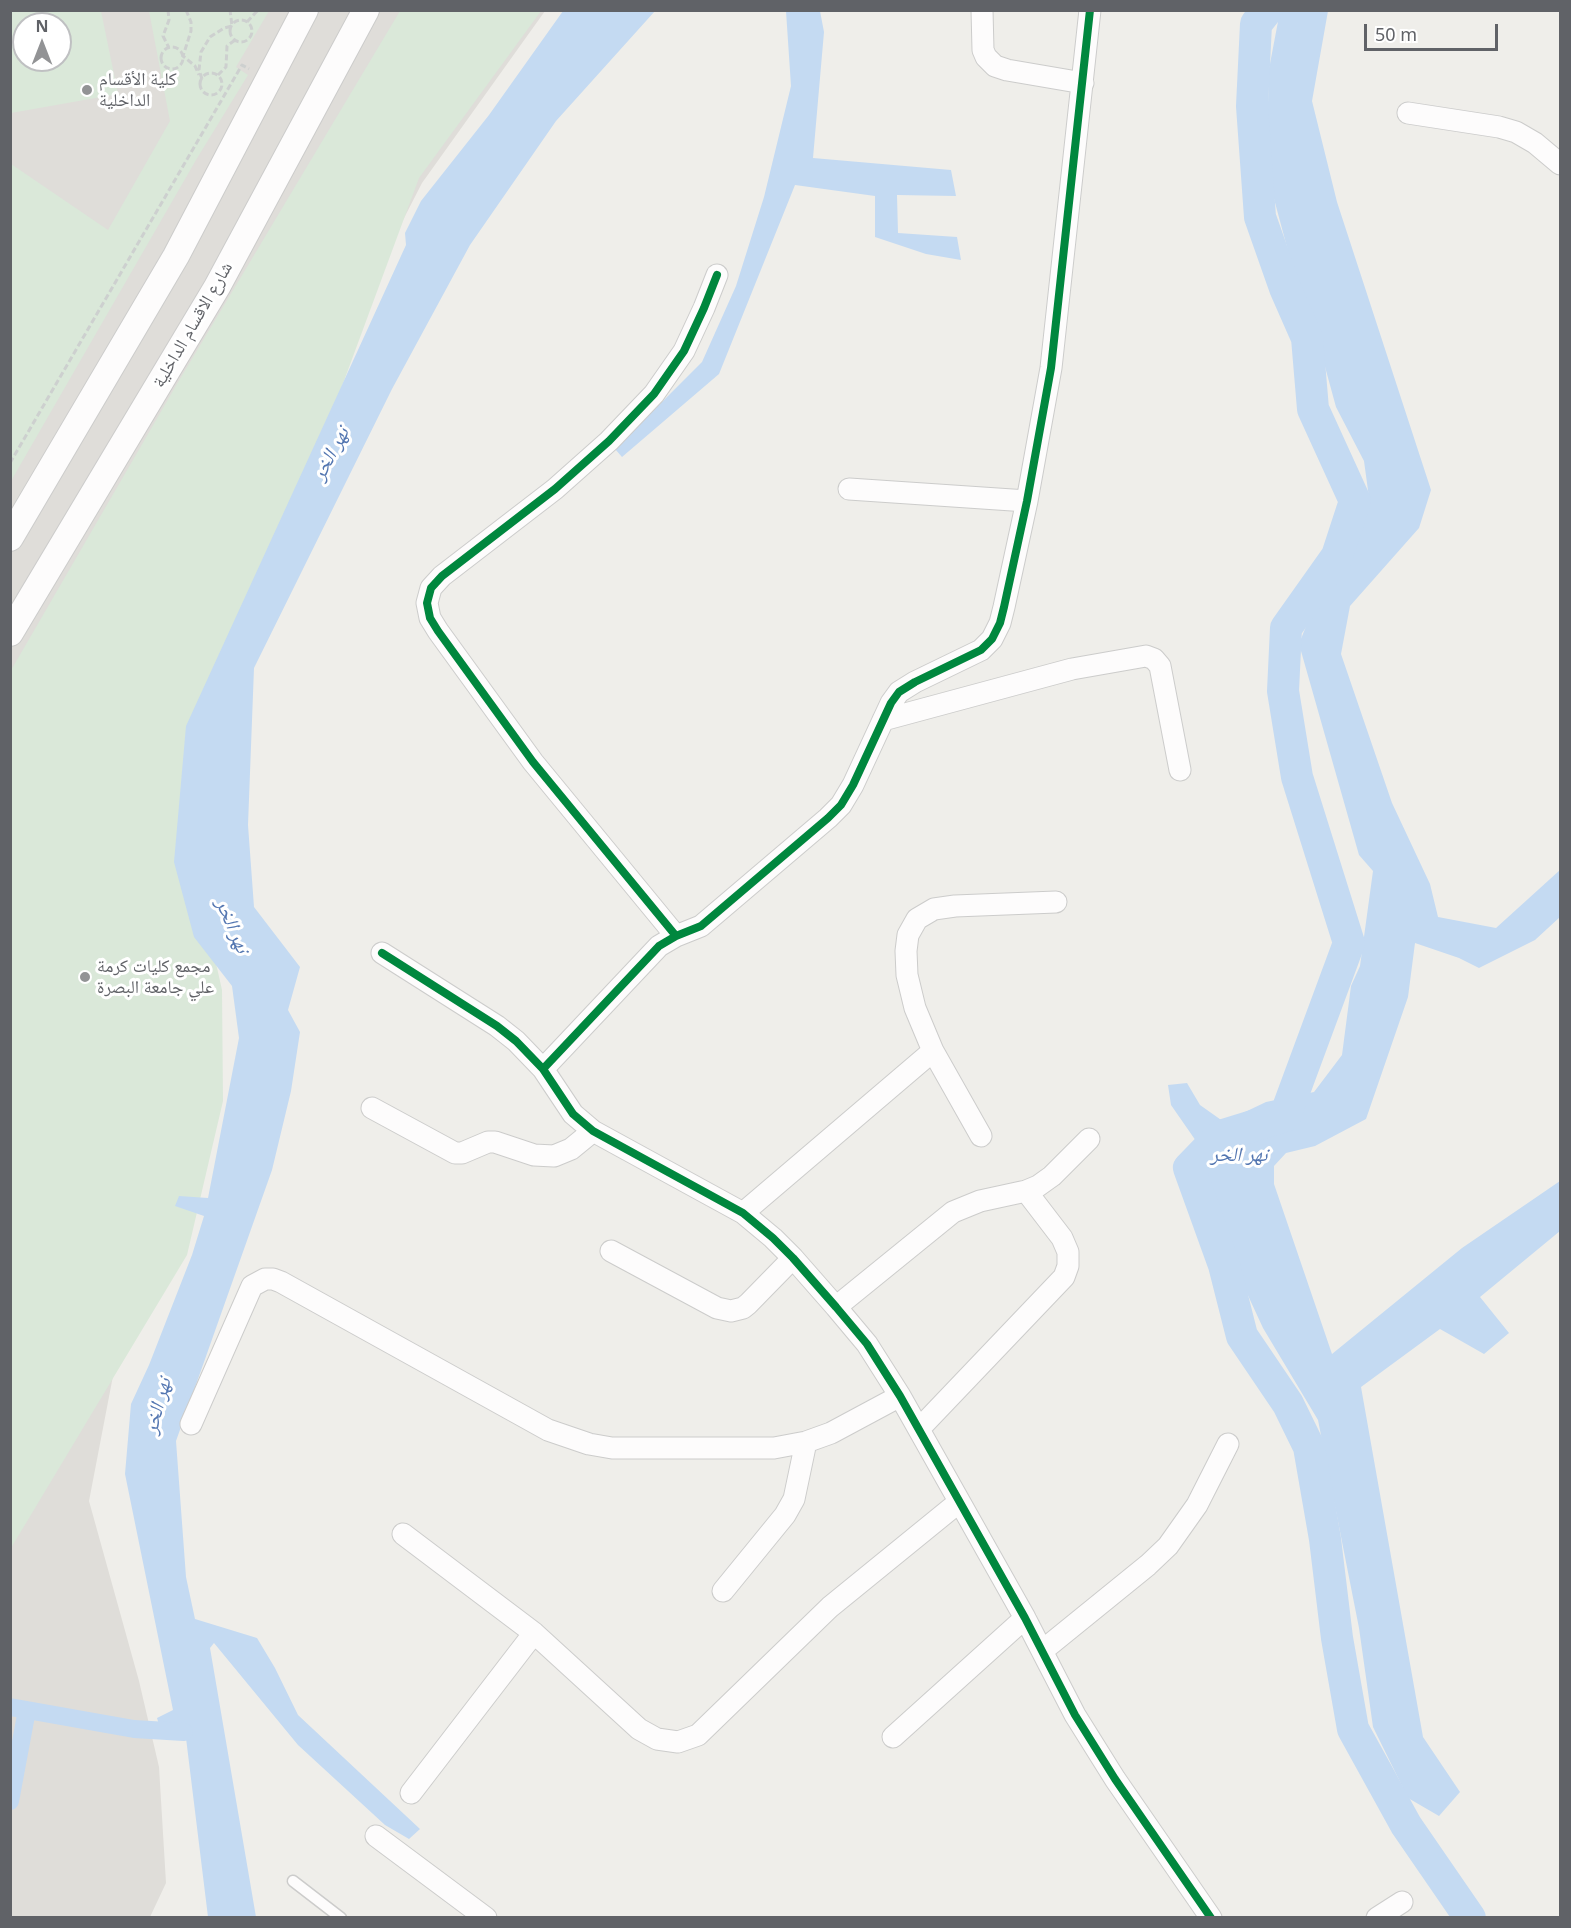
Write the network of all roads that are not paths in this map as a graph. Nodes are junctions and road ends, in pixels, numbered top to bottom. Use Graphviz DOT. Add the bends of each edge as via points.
graph roads {
  1 [pos="305,10"];
  2 [pos="366,10"];
  3 [pos="982,10"];
  4 [pos="1090,10"];
  5 [pos="1083,83"];
  6 [pos="1408,113"];
  7 [pos="1560,164"];
  8 [pos="717,275"];
  9 [pos="849,489"];
  10 [pos="1027,501"];
  11 [pos="10,538"];
  12 [pos="10,633"];
  13 [pos="883,720"];
  14 [pos="1180,770"];
  15 [pos="1056,902"];
  16 [pos="676,936"];
  17 [pos="382,953"];
  18 [pos="933,1051"];
  19 [pos="543,1070"];
  20 [pos="372,1108"];
  21 [pos="593,1131"];
  22 [pos="981,1136"];
  23 [pos="1089,1139"];
  24 [pos="1026,1191"];
  25 [pos="743,1213"];
  26 [pos="611,1251"];
  27 [pos="794,1258"];
  28 [pos="836,1307"];
  29 [pos="900,1396"];
  30 [pos="191,1424"];
  31 [pos="919,1429"];
  32 [pos="806,1442"];
  33 [pos="1228,1444"];
  34 [pos="959,1502"];
  35 [pos="403,1534"];
  36 [pos="723,1591"];
  37 [pos="1025,1618"];
  38 [pos="534,1633"];
  39 [pos="1042,1651"];
  40 [pos="893,1737"];
  41 [pos="411,1793"];
  42 [pos="376,1836"];
  43 [pos="293,1881"];
  44 [pos="1401,1902"];
  45 [pos="341,1917"];
  46 [pos="486,1917"];
  47 [pos="1211,1917"];
  48 [pos="1377,1917"];
  1 -- 11 [label="street" via="176,256"];
  2 -- 12 [label="street, شارع الاقسام الداخلية" via="217,287"];
  3 -- 5 [label="street" via="983,50 995,66"];
  4 -- 5 [label="street"];
  5 -- 10 [label="street" via="1052,368"];
  6 -- 7 [label="street" via="1499,126 1535,143"];
  8 -- 16 [label="street" via="684,351 654,394 555,489 442,576 431,588 427,603 430,618 533,762"];
  9 -- 10 [label="street"];
  10 -- 13 [label="street" via="1000,623 992,639 981,650 899,693"];
  13 -- 14 [label="street" via="1072,669 1146,656 1160,666"];
  13 -- 16 [label="street" via="854,785 828,818 701,926"];
  15 -- 18 [label="street" via="955,906 934,909 916,919 908,935 907,975 915,1008"];
  16 -- 19 [label="street" via="649,955"];
  17 -- 19 [label="street" via="497,1026"];
  18 -- 22 [label="street"];
  18 -- 25 [label="street"];
  19 -- 21 [label="street" via="573,1114"];
  20 -- 21 [label="street" via="455,1153 495,1142 534,1155 554,1156 571,1149"];
  21 -- 25 [label="street"];
  23 -- 24 [label="street" via="1052,1176"];
  24 -- 28 [label="street" via="980,1201 953,1212"];
  24 -- 31 [label="street" via="1062,1238 1068,1252 1064,1277"];
  25 -- 27 [label="street"];
  26 -- 27 [label="street" via="717,1308 731,1311 748,1304"];
  27 -- 28 [label="street"];
  28 -- 29 [label="street" via="867,1344"];
  29 -- 31 [label="street"];
  29 -- 32 [label="street"];
  30 -- 32 [label="street" via="248,1293 252,1286 273,1279 567,1438 612,1448 774,1448"];
  31 -- 34 [label="street"];
  32 -- 36 [label="street" via="794,1499"];
  33 -- 39 [label="street" via="1197,1505 1168,1546"];
  34 -- 37 [label="street"];
  34 -- 38 [label="street" via="830,1607 698,1735 678,1742 657,1739 639,1729"];
  35 -- 38 [label="street"];
  37 -- 39 [label="street"];
  37 -- 40 [label="street"];
  38 -- 41 [label="street"];
  39 -- 47 [label="street" via="1075,1715 1115,1779"];
  42 -- 46 [label="street"];
  43 -- 45 [label="lane"];
  44 -- 48 [label="street"];
}
